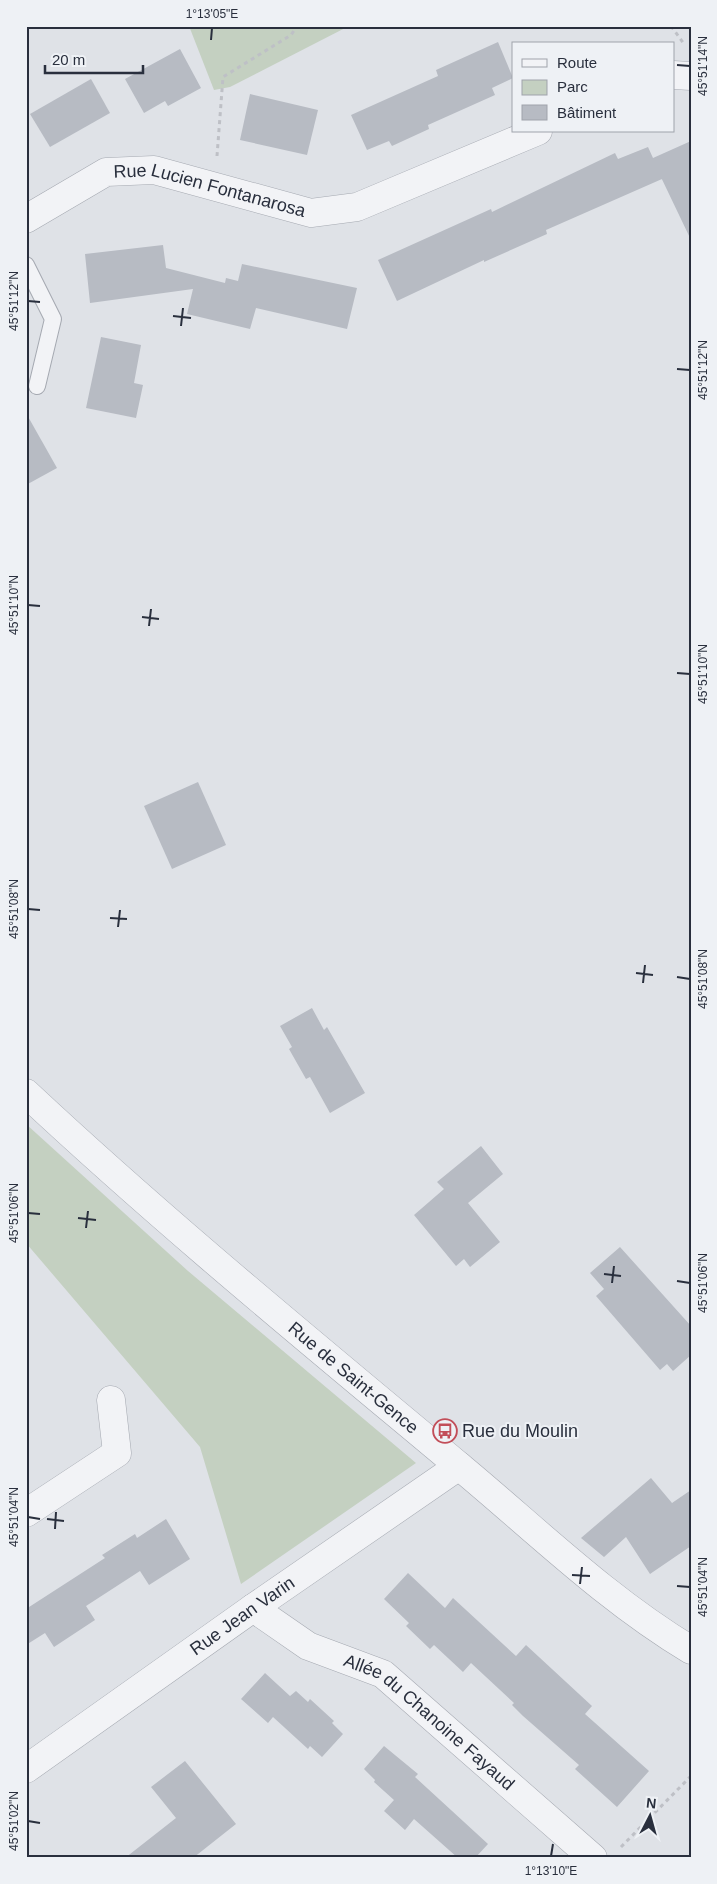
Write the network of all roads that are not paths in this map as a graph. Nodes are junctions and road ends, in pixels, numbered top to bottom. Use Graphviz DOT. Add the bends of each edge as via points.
graph roads {
  1 [pos="674,76"];
  2 [pos="691,76"];
  3 [pos="536,132"];
  4 [pos="26,219"];
  5 [pos="26,265"];
  6 [pos="37,386"];
  7 [pos="26,1093"];
  8 [pos="111,1400"];
  9 [pos="459,1466"];
  10 [pos="26,1512"];
  11 [pos="253,1608"];
  12 [pos="691,1650"];
  13 [pos="26,1769"];
  14 [pos="605,1854"];
  1 -- 2 [label="street"];
  3 -- 4 [label="street, Rue Lucien Fontanarosa" via="357,207 311,213 154,170 106,172"];
  5 -- 6 [label="lane" via="53,320"];
  7 -- 9 [label="street, Rue de Saint-Gence" via="185,1236"];
  8 -- 10 [label="street" via="117,1453"];
  9 -- 11 [label="street, Rue Jean Varin"];
  9 -- 12 [label="street, Rue de Saint-Gence" via="568,1560 658,1631"];
  11 -- 13 [label="street, Rue Jean Varin"];
  11 -- 14 [label="street, Allée du Chanoine Fayaud" via="308,1646 383,1674"];
}
